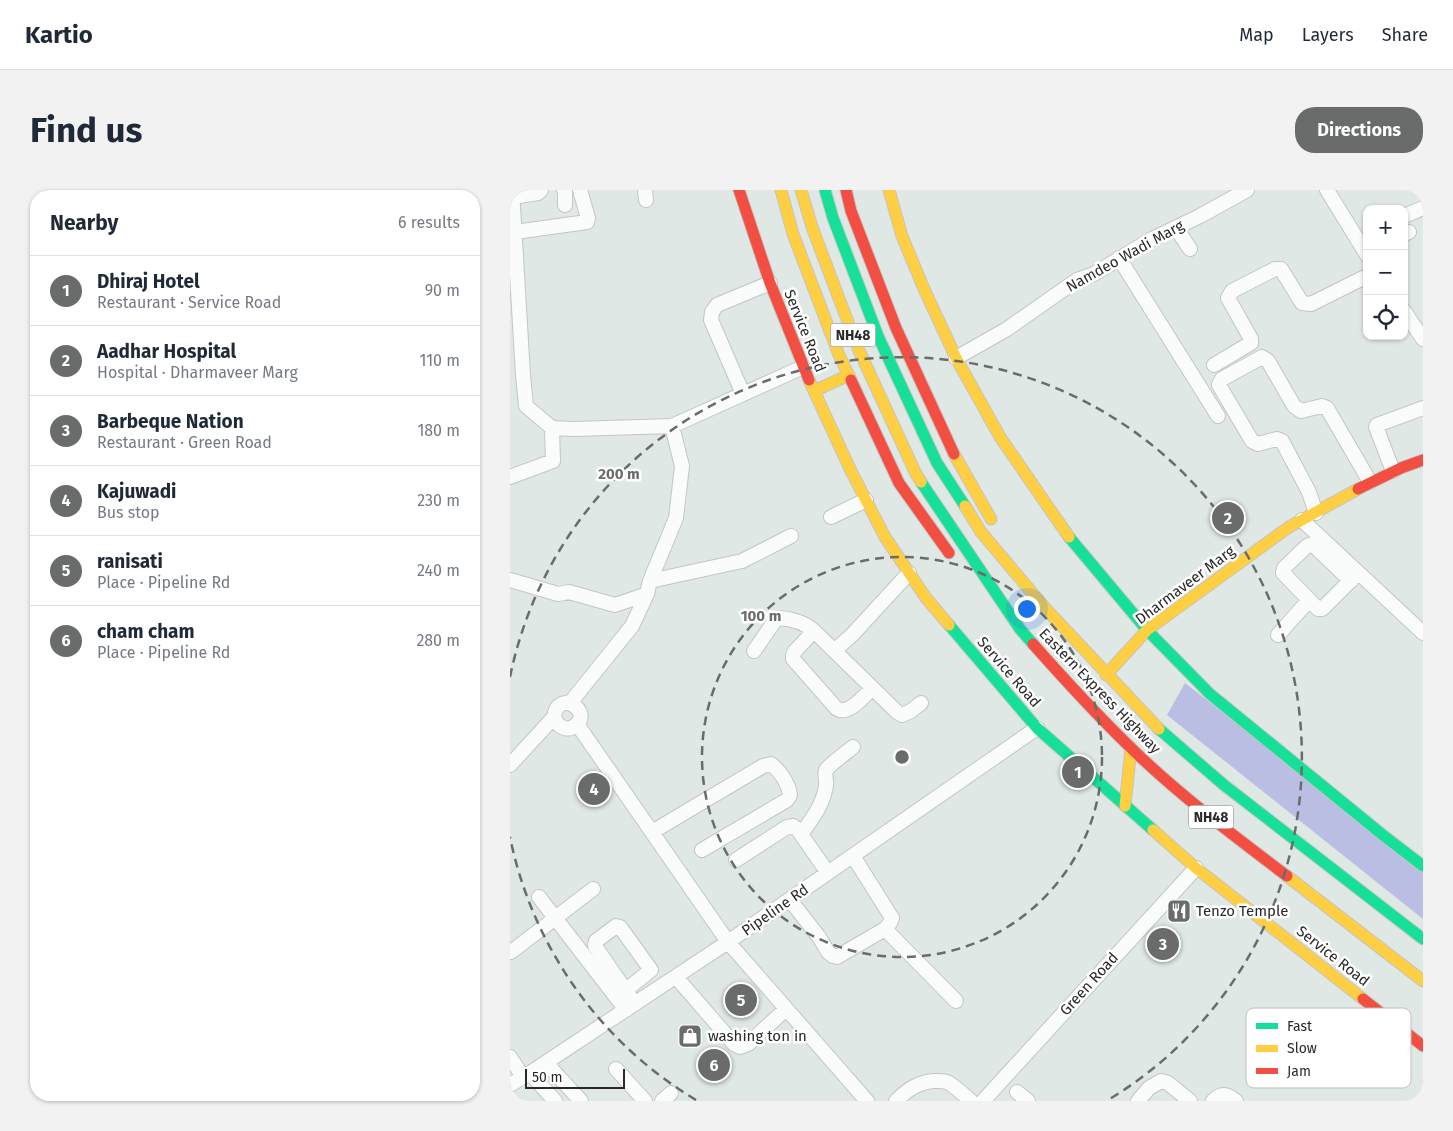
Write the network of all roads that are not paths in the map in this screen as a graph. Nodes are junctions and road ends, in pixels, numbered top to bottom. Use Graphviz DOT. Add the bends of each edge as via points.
graph roads {
  1 [pos="541,190"];
  2 [pos="564,190"];
  3 [pos="580,190"];
  4 [pos="740,190"];
  5 [pos="781,190"];
  6 [pos="801,190"];
  7 [pos="825,190"];
  8 [pos="846,190"];
  9 [pos="889,190"];
  10 [pos="1246,190"];
  11 [pos="1327,190"];
  12 [pos="513,194"];
  13 [pos="565,205"];
  14 [pos="1423,208"];
  15 [pos="1408,214"];
  16 [pos="1176,228"];
  17 [pos="515,232"];
  18 [pos="1361,235"];
  19 [pos="1190,249"];
  20 [pos="1366,250"];
  21 [pos="1119,258"];
  22 [pos="513,263"];
  23 [pos="1363,278"];
  24 [pos="770,283"];
  25 [pos="1408,317"];
  26 [pos="1423,339"];
  27 [pos="956,358"];
  28 [pos="1214,364"];
  29 [pos="803,366"];
  30 [pos="849,375"];
  31 [pos="814,391"];
  32 [pos="743,394"];
  33 [pos="1423,408"];
  34 [pos="1218,416"];
  35 [pos="672,426"];
  36 [pos="552,428"];
  37 [pos="1423,460"];
  38 [pos="1393,471"];
  39 [pos="510,477"];
  40 [pos="1370,482"];
  41 [pos="866,500"];
  42 [pos="1316,513"];
  43 [pos="831,517"];
  44 [pos="1302,520"];
  45 [pos="997,531"];
  46 [pos="791,536"];
  47 [pos="1007,546"];
  48 [pos="958,563"];
  49 [pos="909,573"];
  50 [pos="970,576"];
  51 [pos="1354,577"];
  52 [pos="510,580"];
  53 [pos="648,587"];
  54 [pos="1309,600"];
  55 [pos="1046,608"];
  56 [pos="1020,629"];
  57 [pos="1147,630"];
  58 [pos="814,631"];
  59 [pos="1423,633"];
  60 [pos="1278,635"];
  61 [pos="835,650"];
  62 [pos="754,651"];
  63 [pos="1106,675"];
  64 [pos="872,688"];
  65 [pos="570,703"];
  66 [pos="920,703"];
  67 [pos="554,717"];
  68 [pos="577,724"];
  69 [pos="1037,728"];
  70 [pos="853,748"];
  71 [pos="1131,748"];
  72 [pos="510,765"];
  73 [pos="1125,806"];
  74 [pos="652,832"];
  75 [pos="801,834"];
  76 [pos="702,850"];
  77 [pos="853,856"];
  78 [pos="736,860"];
  79 [pos="1423,866"];
  80 [pos="1196,868"];
  81 [pos="828,873"];
  82 [pos="592,889"];
  83 [pos="539,897"];
  84 [pos="790,900"];
  85 [pos="555,918"];
  86 [pos="886,929"];
  87 [pos="1423,939"];
  88 [pos="728,942"];
  89 [pos="511,952"];
  90 [pos="676,977"];
  91 [pos="1423,981"];
  92 [pos="626,990"];
  93 [pos="956,1002"];
  94 [pos="630,1007"];
  95 [pos="1375,1008"];
  96 [pos="786,1009"];
  97 [pos="1411,1037"];
  98 [pos="1423,1046"];
  99 [pos="510,1058"];
  100 [pos="546,1063"];
  101 [pos="616,1069"];
  102 [pos="526,1075"];
  103 [pos="510,1085"];
  104 [pos="555,1101"];
  105 [pos="581,1101"];
  106 [pos="645,1101"];
  107 [pos="867,1101"];
  108 [pos="896,1101"];
  109 [pos="971,1101"];
  110 [pos="983,1101"];
  111 [pos="1138,1101"];
  112 [pos="1190,1101"];
  113 [pos="1213,1101"];
  114 [pos="1236,1101"];
  1 -- 12 [label="street" via="538,193"];
  2 -- 13 [label="street"];
  3 -- 17 [label="street" via="588,218 586,222"];
  4 -- 24 [label="main road, Service Road"];
  5 -- 30 [label="main road" via="793,234"];
  6 -- 56 [label="main road, Eastern Express Highway / NH48" via="857,346 916,474"];
  7 -- 55 [label="main road, Eastern Express Highway / NH48" via="878,336 937,463 982,532"];
  8 -- 45 [label="main road" via="896,328 954,454"];
  9 -- 27 [label="main road" via="902,236"];
  10 -- 16 [label="street, Namdeo Wadi Marg"];
  11 -- 18 [label="street"];
  12 -- 17 [label="street"];
  14 -- 15 [label="street"];
  16 -- 19 [label="street"];
  16 -- 21 [label="street, Namdeo Wadi Marg"];
  17 -- 22 [label="street"];
  18 -- 20 [label="street"];
  21 -- 27 [label="street, Namdeo Wadi Marg" via="1094,274 1077,280 1007,329"];
  21 -- 34 [label="street"];
  22 -- 36 [label="street" via="526,406"];
  23 -- 28 [label="street" via="1311,304 1302,303 1281,269 1232,291 1228,298 1251,343"];
  24 -- 29 [label="main road, Service Road"];
  24 -- 32 [label="street" via="717,305 712,312 711,320"];
  25 -- 26 [label="street"];
  27 -- 57 [label="main road" via="1000,437 1074,545"];
  29 -- 31 [label="main road, Service Road"];
  29 -- 32 [label="street"];
  30 -- 31 [label="main road"];
  30 -- 48 [label="main road" via="899,483"];
  31 -- 41 [label="main road, Service Road"];
  32 -- 35 [label="street"];
  33 -- 38 [label="street" via="1377,424"];
  35 -- 36 [label="street"];
  35 -- 53 [label="street" via="682,466 676,518"];
  36 -- 39 [label="street" via="553,461"];
  37 -- 38 [label="main road, Dharmaveer Marg"];
  38 -- 40 [label="main road, Dharmaveer Marg"];
  40 -- 42 [label="main road, Dharmaveer Marg"];
  40 -- 42 [label="street" via="1327,408 1300,410 1294,406 1268,361 1262,357 1222,379 1219,385 1252,441 1258,444 1277,438 1282,442 1309,492"];
  41 -- 43 [label="street"];
  41 -- 49 [label="main road, Service Road"];
  42 -- 44 [label="main road, Dharmaveer Marg"];
  44 -- 51 [label="street"];
  44 -- 57 [label="main road, Dharmaveer Marg"];
  46 -- 53 [label="street" via="742,560"];
  47 -- 55 [label="main road"];
  49 -- 61 [label="street"];
  49 -- 69 [label="main road, Service Road" via="926,598"];
  50 -- 56 [label="main road"];
  51 -- 54 [label="street" via="1322,609"];
  51 -- 54 [label="street" via="1312,544 1307,546 1284,568 1283,573"];
  51 -- 59 [label="street"];
  52 -- 53 [label="street" via="558,594 569,592 615,605"];
  53 -- 65 [label="street" via="632,626"];
  54 -- 60 [label="street"];
  55 -- 63 [label="main road, Eastern Express Highway / NH48"];
  56 -- 71 [label="main road, Eastern Express Highway / NH48"];
  57 -- 63 [label="main road, Dharmaveer Marg"];
  57 -- 79 [label="main road" via="1210,694"];
  58 -- 61 [label="street"];
  58 -- 62 [label="street" via="793,619 779,618"];
  58 -- 64 [label="street" via="795,651 793,659 839,711 846,711"];
  61 -- 64 [label="street"];
  63 -- 87 [label="main road, Eastern Express Highway / NH48" via="1153,724 1224,785"];
  64 -- 66 [label="street" via="902,715"];
  65 -- 67 [label="street" via="558,706"];
  65 -- 68 [label="street" via="578,708"];
  67 -- 68 [label="street" via="556,723 568,729"];
  67 -- 72 [label="street"];
  68 -- 74 [label="street"];
  69 -- 73 [label="main road, Service Road"];
  69 -- 77 [label="street, Pipeline Rd"];
  70 -- 75 [label="street" via="827,769 822,802"];
  71 -- 73 [label="main road"];
  71 -- 91 [label="main road, Eastern Express Highway / NH48" via="1203,811"];
  73 -- 80 [label="main road, Service Road"];
  74 -- 76 [label="street" via="763,766 771,764 777,768 790,789 787,800"];
  74 -- 88 [label="street"];
  75 -- 78 [label="street" via="793,826 787,827"];
  75 -- 81 [label="street"];
  77 -- 81 [label="street, Pipeline Rd"];
  77 -- 86 [label="street" via="892,918"];
  80 -- 95 [label="main road, Service Road"];
  80 -- 110 [label="street, Green Road"];
  81 -- 84 [label="street, Pipeline Rd"];
  82 -- 85 [label="street"];
  83 -- 85 [label="street"];
  84 -- 86 [label="street" via="832,956 837,957"];
  84 -- 88 [label="street, Pipeline Rd"];
  85 -- 89 [label="street"];
  85 -- 94 [label="street"];
  86 -- 93 [label="street"];
  88 -- 90 [label="street, Pipeline Rd"];
  88 -- 96 [label="street"];
  90 -- 94 [label="street, Pipeline Rd"];
  90 -- 96 [label="street" via="740,1047 748,1044"];
  92 -- 92 [label="street" via="594,946 616,926 651,970"];
  92 -- 94 [label="street"];
  94 -- 100 [label="street, Pipeline Rd"];
  96 -- 107 [label="street"];
  97 -- 98 [label="main road, Service Road"];
  99 -- 102 [label="street"];
  100 -- 102 [label="street, Pipeline Rd"];
  100 -- 105 [label="street"];
  101 -- 106 [label="street"];
  102 -- 103 [label="street, Pipeline Rd"];
  102 -- 104 [label="street"];
  108 -- 109 [label="street" via="918,1084 942,1081 948,1082"];
  111 -- 112 [label="street" via="1149,1088 1161,1081"];
  113 -- 114 [label="street" via="1225,1094"];
}
